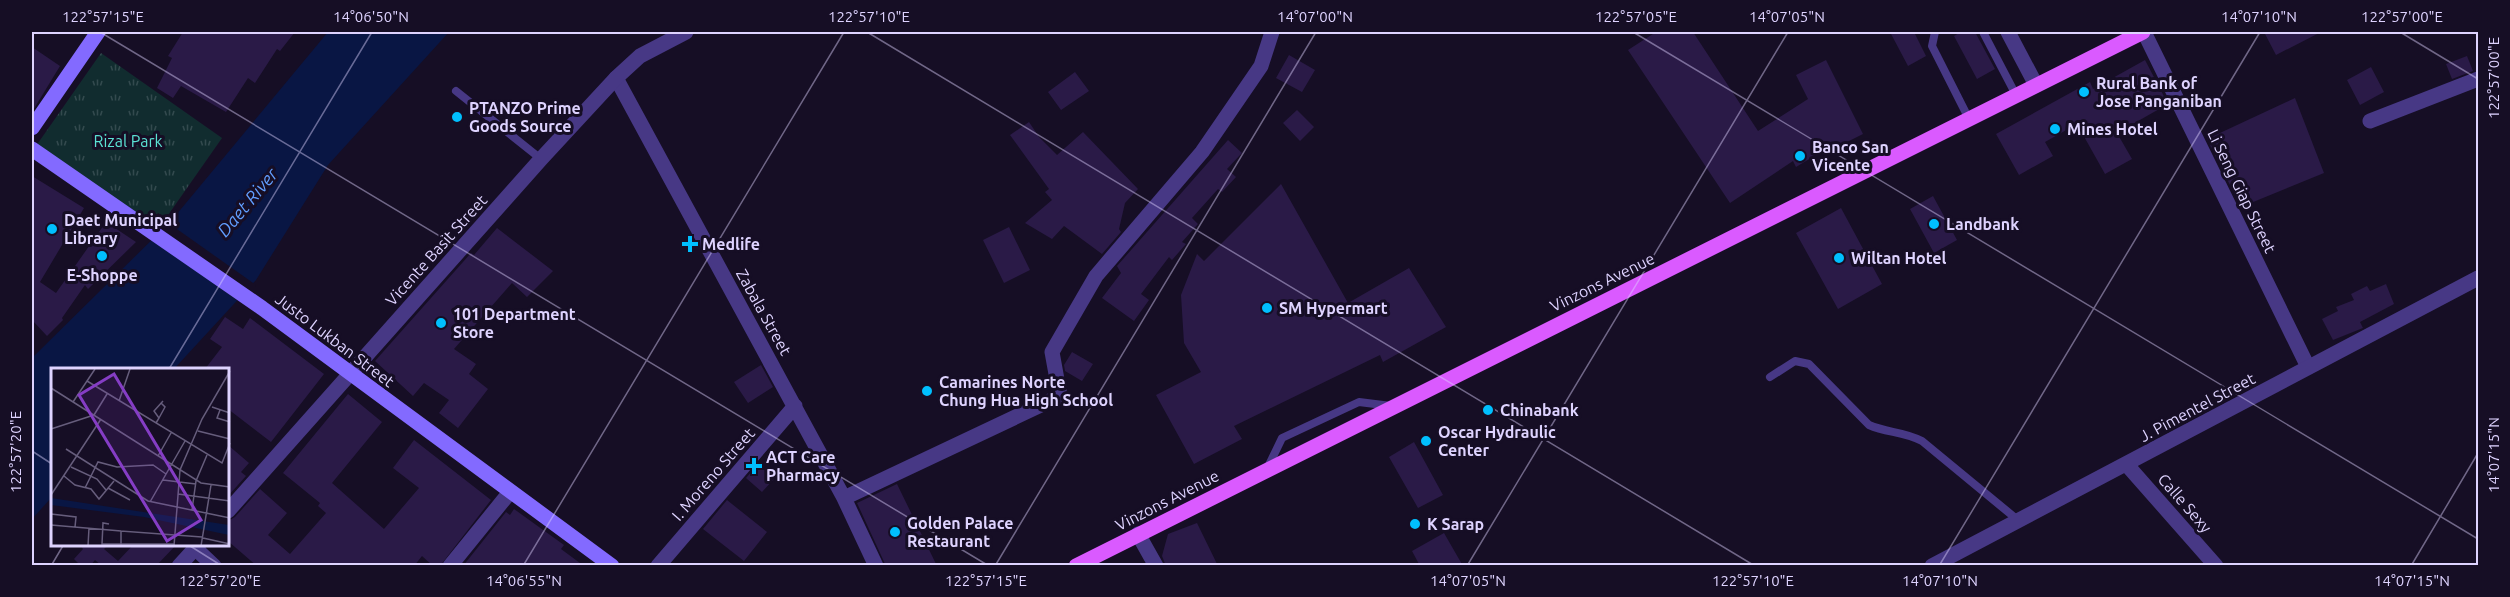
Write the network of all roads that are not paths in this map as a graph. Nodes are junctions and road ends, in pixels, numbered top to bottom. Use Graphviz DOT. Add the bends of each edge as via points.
graph roads {
  1 [pos="98,32"];
  2 [pos="686,32"];
  3 [pos="1272,32"];
  4 [pos="1935,32"];
  5 [pos="1983,32"];
  6 [pos="2008,32"];
  7 [pos="2144,32"];
  8 [pos="616,78"];
  9 [pos="2478,79"];
  10 [pos="2036,85"];
  11 [pos="456,91"];
  12 [pos="2016,95"];
  13 [pos="1969,119"];
  14 [pos="2370,121"];
  15 [pos="32,128"];
  16 [pos="32,149"];
  17 [pos="541,159"];
  18 [pos="2478,278"];
  19 [pos="2308,367"];
  20 [pos="350,374"];
  21 [pos="1770,377"];
  22 [pos="795,406"];
  23 [pos="1393,406"];
  24 [pos="2127,465"];
  25 [pos="1267,470"];
  26 [pos="510,492"];
  27 [pos="844,498"];
  28 [pos="230,509"];
  29 [pos="2019,521"];
  30 [pos="1138,534"];
  31 [pos="197,546"];
  32 [pos="179,566"];
  33 [pos="214,566"];
  34 [pos="450,566"];
  35 [pos="612,566"];
  36 [pos="658,566"];
  37 [pos="876,566"];
  38 [pos="1077,566"];
  39 [pos="1156,566"];
  40 [pos="1932,566"];
  41 [pos="2216,566"];
  1 -- 15 [label="main road"];
  2 -- 8 [label="street, Vicente Basit Street" via="640,56"];
  3 -- 27 [label="street" via="1261,66 1202,152 1096,276 1068,323 1052,352 1060,396"];
  4 -- 13 [label="lane" via="1932,46"];
  5 -- 12 [label="lane"];
  6 -- 10 [label="street"];
  7 -- 10 [label="main road, Vinzons Avenue"];
  7 -- 19 [label="street, Li Seng Giap Street"];
  8 -- 17 [label="street, Vicente Basit Street"];
  8 -- 22 [label="street, Zabala Street"];
  9 -- 14 [label="street"];
  10 -- 12 [label="main road, Vinzons Avenue"];
  11 -- 17 [label="lane"];
  12 -- 13 [label="main road, Vinzons Avenue"];
  13 -- 23 [label="main road, Vinzons Avenue"];
  16 -- 20 [label="main road, Justo Lukban Street" via="262,308"];
  17 -- 20 [label="street, Vicente Basit Street"];
  18 -- 19 [label="street, J. Pimentel Street"];
  19 -- 24 [label="street, J. Pimentel Street"];
  20 -- 26 [label="main road, Justo Lukban Street"];
  20 -- 28 [label="street, Vicente Basit Street"];
  21 -- 29 [label="lane" via="1795,361 1809,364 1869,425 1905,432 1922,441"];
  22 -- 27 [label="street, Zabala Street"];
  22 -- 36 [label="street, I. Moreno Street"];
  23 -- 25 [label="main road, Vinzons Avenue"];
  23 -- 25 [label="lane" via="1359,402 1282,438"];
  24 -- 29 [label="street, J. Pimentel Street"];
  24 -- 41 [label="street, Calle Sexy"];
  25 -- 30 [label="main road, Vinzons Avenue"];
  26 -- 34 [label="street"];
  26 -- 35 [label="main road, Justo Lukban Street"];
  27 -- 37 [label="street, Zabala Street"];
  29 -- 40 [label="street, J. Pimentel Street"];
  30 -- 38 [label="main road, Vinzons Avenue"];
  30 -- 39 [label="street"];
  31 -- 32 [label="street"];
  31 -- 33 [label="street"];
}
